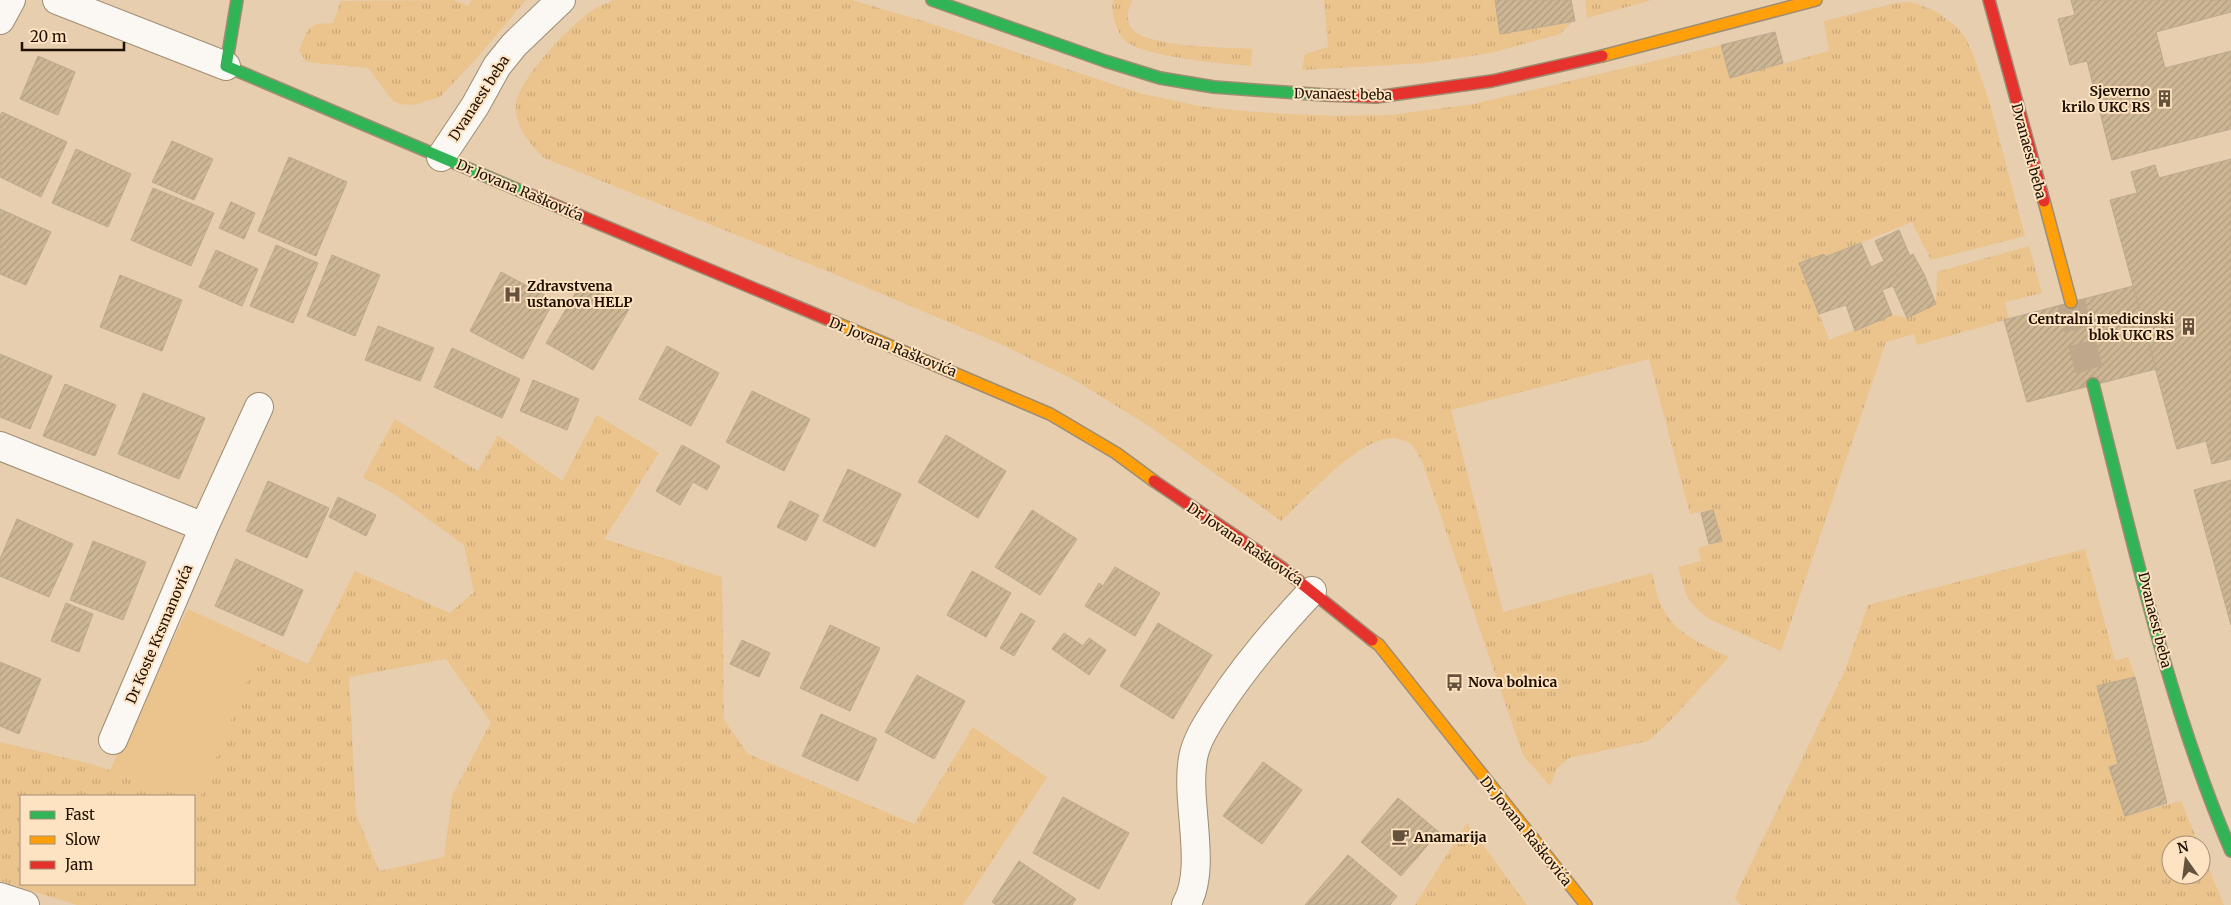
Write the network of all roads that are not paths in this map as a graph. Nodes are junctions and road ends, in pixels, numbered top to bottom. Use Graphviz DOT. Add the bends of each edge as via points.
graph roads {
  1 [pos="11,0"];
  2 [pos="57,0"];
  3 [pos="237,0"];
  4 [pos="561,0"];
  5 [pos="932,0"];
  6 [pos="1816,0"];
  7 [pos="1989,0"];
  8 [pos="0,20"];
  9 [pos="226,66"];
  10 [pos="441,157"];
  11 [pos="2071,302"];
  12 [pos="2093,384"];
  13 [pos="259,407"];
  14 [pos="0,446"];
  15 [pos="204,527"];
  16 [pos="1312,591"];
  17 [pos="113,740"];
  18 [pos="2231,851"];
  19 [pos="0,897"];
  20 [pos="25,905"];
  21 [pos="1186,905"];
  22 [pos="1586,905"];
  1 -- 8 [label="street"];
  2 -- 9 [label="street, Dr Jovana Raškovića"];
  3 -- 9 [label="street"];
  4 -- 10 [label="street, Dvanaest beba" via="497,66"];
  5 -- 6 [label="street, Dvanaest beba" via="1160,78 1214,87 1376,97 1492,81 1564,66"];
  7 -- 11 [label="street, Dvanaest beba"];
  9 -- 10 [label="street, Dr Jovana Raškovića"];
  10 -- 16 [label="street, Dr Jovana Raškovića" via="1050,414 1116,453"];
  12 -- 18 [label="street, Dvanaest beba" via="2163,656 2207,795"];
  13 -- 15 [label="street, Dr Koste Krsmanovića"];
  14 -- 15 [label="street"];
  15 -- 17 [label="street, Dr Koste Krsmanovića"];
  16 -- 21 [label="street" via="1237,677 1204,729 1193,756 1190,790 1195,880"];
  16 -- 22 [label="street, Dr Jovana Raškovića" via="1379,645"];
  19 -- 20 [label="street"];
}
